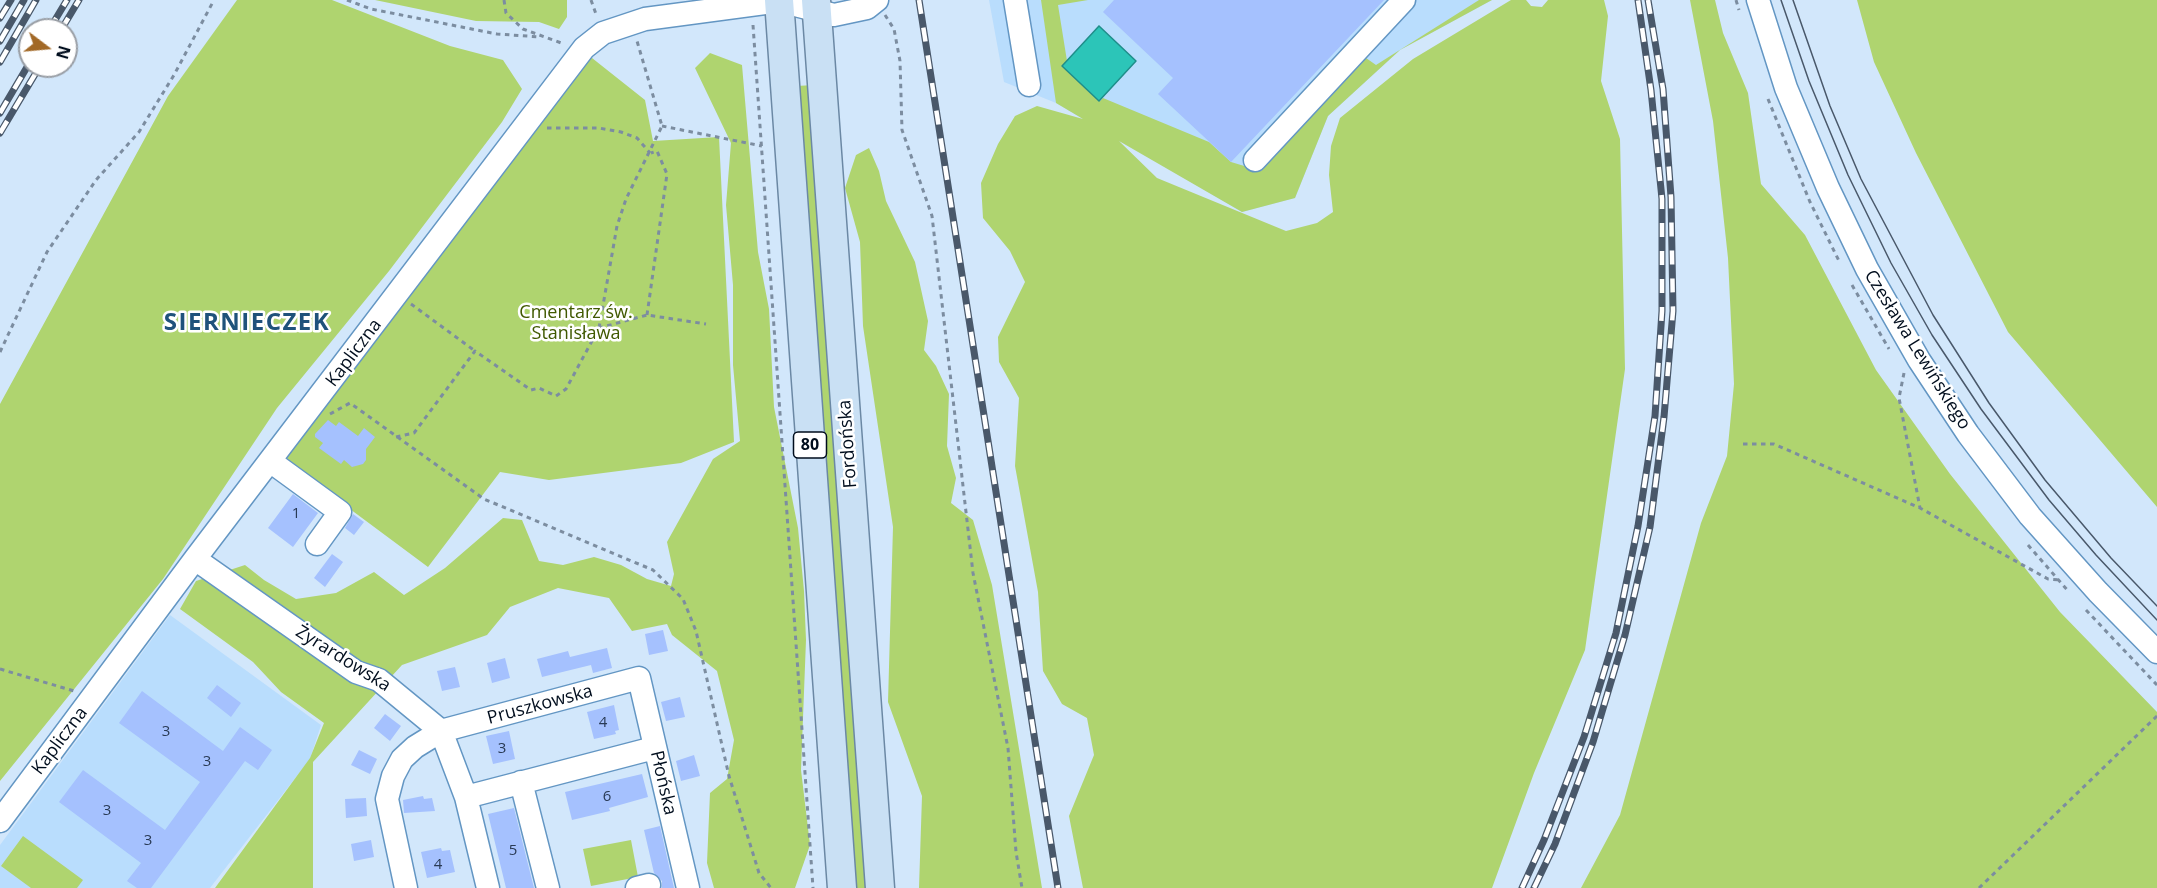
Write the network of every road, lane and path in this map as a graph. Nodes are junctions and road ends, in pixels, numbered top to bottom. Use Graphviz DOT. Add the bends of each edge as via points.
graph roads {
  1 [pos="347,0"];
  2 [pos="504,0"];
  3 [pos="1015,0"];
  4 [pos="1404,0"];
  5 [pos="1758,0"];
  6 [pos="215,1"];
  7 [pos="779,1"];
  8 [pos="876,1"];
  9 [pos="747,6"];
  10 [pos="817,6"];
  11 [pos="632,22"];
  12 [pos="540,37"];
  13 [pos="584,48"];
  14 [pos="1029,85"];
  15 [pos="662,126"];
  16 [pos="542,132"];
  17 [pos="762,146"];
  18 [pos="650,153"];
  19 [pos="1255,160"];
  20 [pos="409,302"];
  21 [pos="646,315"];
  22 [pos="706,324"];
  23 [pos="599,328"];
  24 [pos="475,351"];
  25 [pos="0,352"];
  26 [pos="1919,360"];
  27 [pos="332,408"];
  28 [pos="396,437"];
  29 [pos="1743,444"];
  30 [pos="270,460"];
  31 [pos="1920,508"];
  32 [pos="317,544"];
  33 [pos="195,559"];
  34 [pos="2074,566"];
  35 [pos="2157,652"];
  36 [pos="0,669"];
  37 [pos="639,678"];
  38 [pos="93,697"];
  39 [pos="2157,716"];
  40 [pos="441,731"];
  41 [pos="654,748"];
  42 [pos="521,782"];
  43 [pos="466,797"];
  44 [pos="0,821"];
  45 [pos="406,888"];
  46 [pos="488,888"];
  47 [pos="548,888"];
  48 [pos="688,888"];
  49 [pos="771,888"];
  50 [pos="813,888"];
  51 [pos="842,888"];
  52 [pos="880,888"];
  53 [pos="1022,888"];
  54 [pos="1978,888"];
  1 -- 12 [label="path" via="371,9 496,34"];
  2 -- 12 [label="path" via="506,13 514,23"];
  3 -- 14 [label="street"];
  4 -- 19 [label="street"];
  5 -- 26 [label="street, Czesława Lewińskiego" via="1790,96 1828,188 1872,279"];
  6 -- 25 [label="path" via="139,132 96,180 47,252"];
  7 -- 9 [label="street, Kapliczna"];
  7 -- 10 [label="street"];
  7 -- 51 [label="main road, Fordońska / 80"];
  8 -- 10 [label="street" via="867,8 843,14"];
  8 -- 53 [label="path" via="896,38 902,130 932,216 973,573 1008,748"];
  9 -- 11 [label="street, Kapliczna"];
  9 -- 17 [label="path" via="754,30"];
  10 -- 52 [label="main road, Fordońska / 80"];
  11 -- 13 [label="street, Kapliczna" via="603,33"];
  11 -- 15 [label="path"];
  12 -- 13 [label="path"];
  13 -- 20 [label="street, Kapliczna"];
  15 -- 17 [label="path"];
  15 -- 18 [label="path"];
  16 -- 18 [label="path" via="565,126 621,132 637,138"];
  17 -- 50 [label="path"];
  18 -- 21 [label="path" via="657,151 667,174"];
  18 -- 23 [label="path" via="617,226"];
  20 -- 24 [label="path"];
  20 -- 30 [label="street, Kapliczna"];
  21 -- 22 [label="path"];
  21 -- 23 [label="path"];
  23 -- 24 [label="path" via="566,388 556,396 539,388 531,390"];
  24 -- 28 [label="path" via="414,433"];
  26 -- 31 [label="path" via="1904,374 1899,398"];
  26 -- 34 [label="street, Czesława Lewińskiego" via="1990,465"];
  27 -- 28 [label="path" via="325,417 350,403"];
  28 -- 49 [label="path" via="484,499 653,570 683,599 696,631 729,776 759,873"];
  29 -- 31 [label="path" via="1774,444"];
  30 -- 32 [label="street" via="340,512"];
  30 -- 33 [label="street, Kapliczna"];
  31 -- 34 [label="path" via="2048,579 2060,581"];
  33 -- 38 [label="street, Kapliczna"];
  33 -- 40 [label="street, Żyrardowska" via="356,672 379,680"];
  34 -- 35 [label="street, Czesława Lewińskiego"];
  36 -- 38 [label="path"];
  37 -- 40 [label="street, Pruszkowska"];
  37 -- 41 [label="street, Płońska"];
  38 -- 44 [label="street, Kapliczna"];
  39 -- 54 [label="path"];
  40 -- 43 [label="street, Żyrardowska"];
  40 -- 45 [label="street, Pruszkowska" via="402,759 389,787 389,814"];
  41 -- 42 [label="street"];
  41 -- 48 [label="street, Płońska"];
  42 -- 43 [label="street"];
  42 -- 47 [label="street"];
  43 -- 46 [label="street, Żyrardowska"];
}
